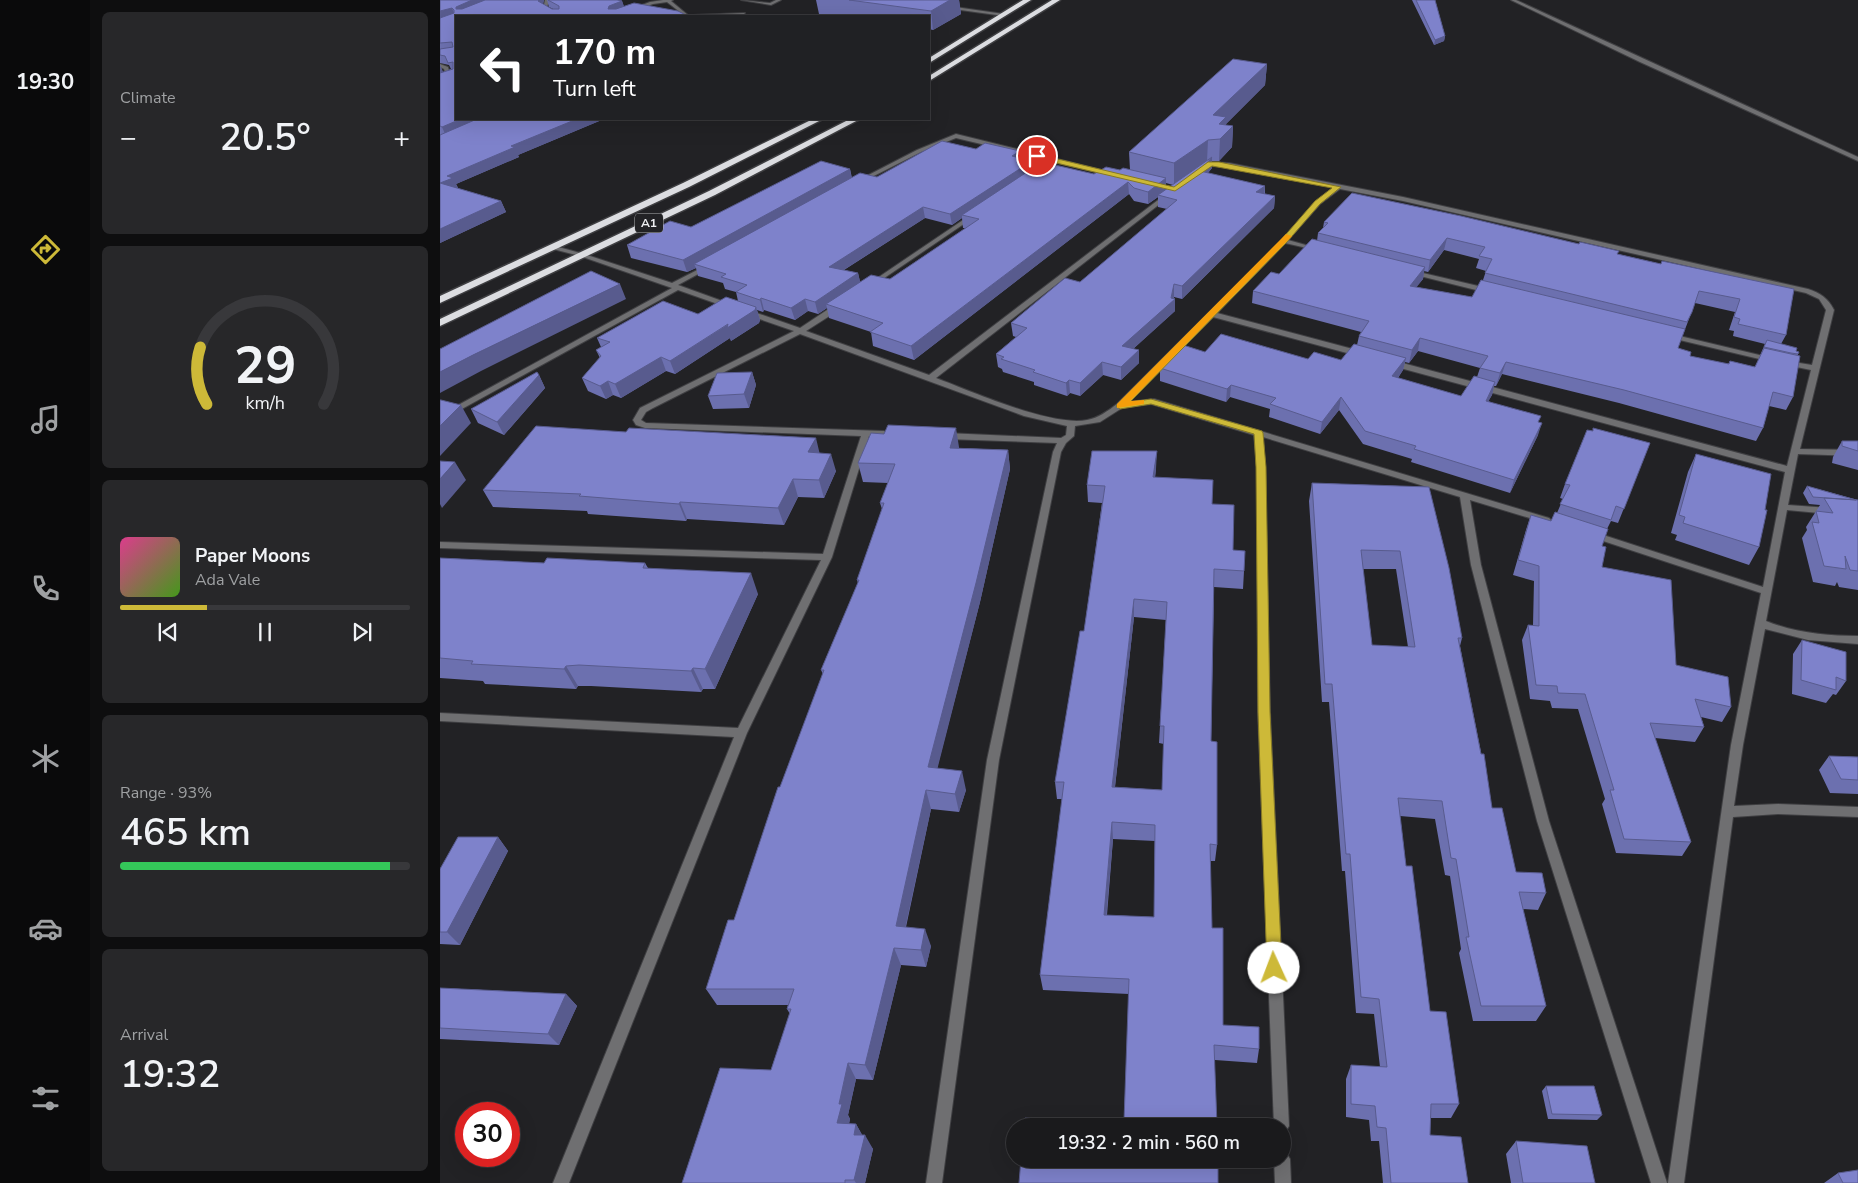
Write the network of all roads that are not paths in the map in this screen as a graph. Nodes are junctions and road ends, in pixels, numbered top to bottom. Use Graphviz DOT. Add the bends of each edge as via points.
graph roads {
  1 [pos="546,0"];
  2 [pos="669,0"];
  3 [pos="743,0"];
  4 [pos="779,0"];
  5 [pos="1028,0"];
  6 [pos="1057,0"];
  7 [pos="1513,0"];
  8 [pos="938,6"];
  9 [pos="557,15"];
  10 [pos="617,15"];
  11 [pos="686,15"];
  12 [pos="718,15"];
  13 [pos="740,15"];
  14 [pos="1004,15"];
  15 [pos="930,60"];
  16 [pos="440,65"];
  17 [pos="455,74"];
  18 [pos="449,77"];
  19 [pos="930,78"];
  20 [pos="440,80"];
  21 [pos="817,120"];
  22 [pos="854,120"];
  23 [pos="1858,159"];
  24 [pos="1056,161"];
  25 [pos="1037,173"];
  26 [pos="1196,174"];
  27 [pos="1120,176"];
  28 [pos="854,184"];
  29 [pos="1166,187"];
  30 [pos="1338,187"];
  31 [pos="980,211"];
  32 [pos="1284,241"];
  33 [pos="551,247"];
  34 [pos="1322,251"];
  35 [pos="582,255"];
  36 [pos="716,262"];
  37 [pos="1400,270"];
  38 [pos="675,287"];
  39 [pos="867,287"];
  40 [pos="1496,293"];
  41 [pos="440,300"];
  42 [pos="843,303"];
  43 [pos="1212,314"];
  44 [pos="440,323"];
  45 [pos="802,330"];
  46 [pos="1661,333"];
  47 [pos="1366,356"];
  48 [pos="1385,361"];
  49 [pos="1815,368"];
  50 [pos="929,379"];
  51 [pos="1120,406"];
  52 [pos="440,418"];
  53 [pos="1071,425"];
  54 [pos="866,433"];
  55 [pos="1258,433"];
  56 [pos="896,434"];
  57 [pos="935,436"];
  58 [pos="1063,442"];
  59 [pos="1794,451"];
  60 [pos="1858,453"];
  61 [pos="1790,470"];
  62 [pos="1464,494"];
  63 [pos="1782,507"];
  64 [pos="1839,512"];
  65 [pos="1558,524"];
  66 [pos="1577,530"];
  67 [pos="440,545"];
  68 [pos="827,557"];
  69 [pos="1765,591"];
  70 [pos="1760,623"];
  71 [pos="1858,640"];
  72 [pos="440,717"];
  73 [pos="741,733"];
  74 [pos="1727,812"];
  75 [pos="1858,812"];
  76 [pos="1281,1118"];
  77 [pos="1282,1168"];
  78 [pos="561,1183"];
  79 [pos="934,1183"];
  80 [pos="1283,1183"];
  81 [pos="1659,1183"];
  82 [pos="1676,1183"];
  1 -- 9 [label="street" via="545,8"];
  2 -- 10 [label="street"];
  2 -- 11 [label="street"];
  3 -- 4 [label="street" via="771,4"];
  5 -- 14 [label="highway"];
  6 -- 19 [label="highway"];
  7 -- 23 [label="street"];
  8 -- 14 [label="street"];
  12 -- 13 [label="street" via="743,14"];
  14 -- 15 [label="highway"];
  16 -- 18 [label="street" via="446,68"];
  17 -- 18 [label="street"];
  18 -- 20 [label="street"];
  21 -- 33 [label="highway, A1"];
  22 -- 35 [label="highway, A1"];
  24 -- 25 [label="street"];
  24 -- 27 [label="street"];
  24 -- 28 [label="street" via="956,136"];
  26 -- 30 [label="street" via="1210,164 1219,164"];
  29 -- 50 [label="street" via="1175,189"];
  30 -- 32 [label="street" via="1318,203"];
  30 -- 49 [label="street" via="1808,291 1822,297 1830,310"];
  31 -- 39 [label="street"];
  32 -- 34 [label="street"];
  32 -- 43 [label="street"];
  33 -- 35 [label="street"];
  33 -- 41 [label="highway, A1"];
  35 -- 38 [label="street"];
  35 -- 44 [label="highway, A1"];
  36 -- 38 [label="street"];
  37 -- 40 [label="street"];
  38 -- 45 [label="street"];
  38 -- 52 [label="street"];
  42 -- 45 [label="street"];
  43 -- 47 [label="street"];
  43 -- 51 [label="street"];
  45 -- 50 [label="street"];
  45 -- 54 [label="street" via="650,406 637,420 639,423"];
  46 -- 49 [label="street"];
  48 -- 61 [label="street"];
  49 -- 59 [label="street"];
  50 -- 53 [label="street" via="1027,414"];
  51 -- 53 [label="street" via="1092,423"];
  51 -- 55 [label="street" via="1151,401"];
  53 -- 58 [label="street" via="1070,436"];
  54 -- 56 [label="street"];
  54 -- 68 [label="street"];
  55 -- 62 [label="street"];
  55 -- 76 [label="street" via="1264,712"];
  57 -- 58 [label="street"];
  58 -- 79 [label="street" via="1057,452 992,760"];
  59 -- 60 [label="street"];
  59 -- 61 [label="street"];
  61 -- 63 [label="street"];
  62 -- 65 [label="street"];
  62 -- 81 [label="street" via="1476,566 1543,821"];
  63 -- 64 [label="street"];
  63 -- 69 [label="street"];
  66 -- 69 [label="street"];
  67 -- 68 [label="street"];
  68 -- 73 [label="street"];
  69 -- 70 [label="street"];
  70 -- 71 [label="street" via="1778,631"];
  70 -- 74 [label="street"];
  72 -- 73 [label="street"];
  73 -- 78 [label="street"];
  74 -- 75 [label="street" via="1778,809"];
  74 -- 82 [label="street"];
  77 -- 80 [label="street"];
}
